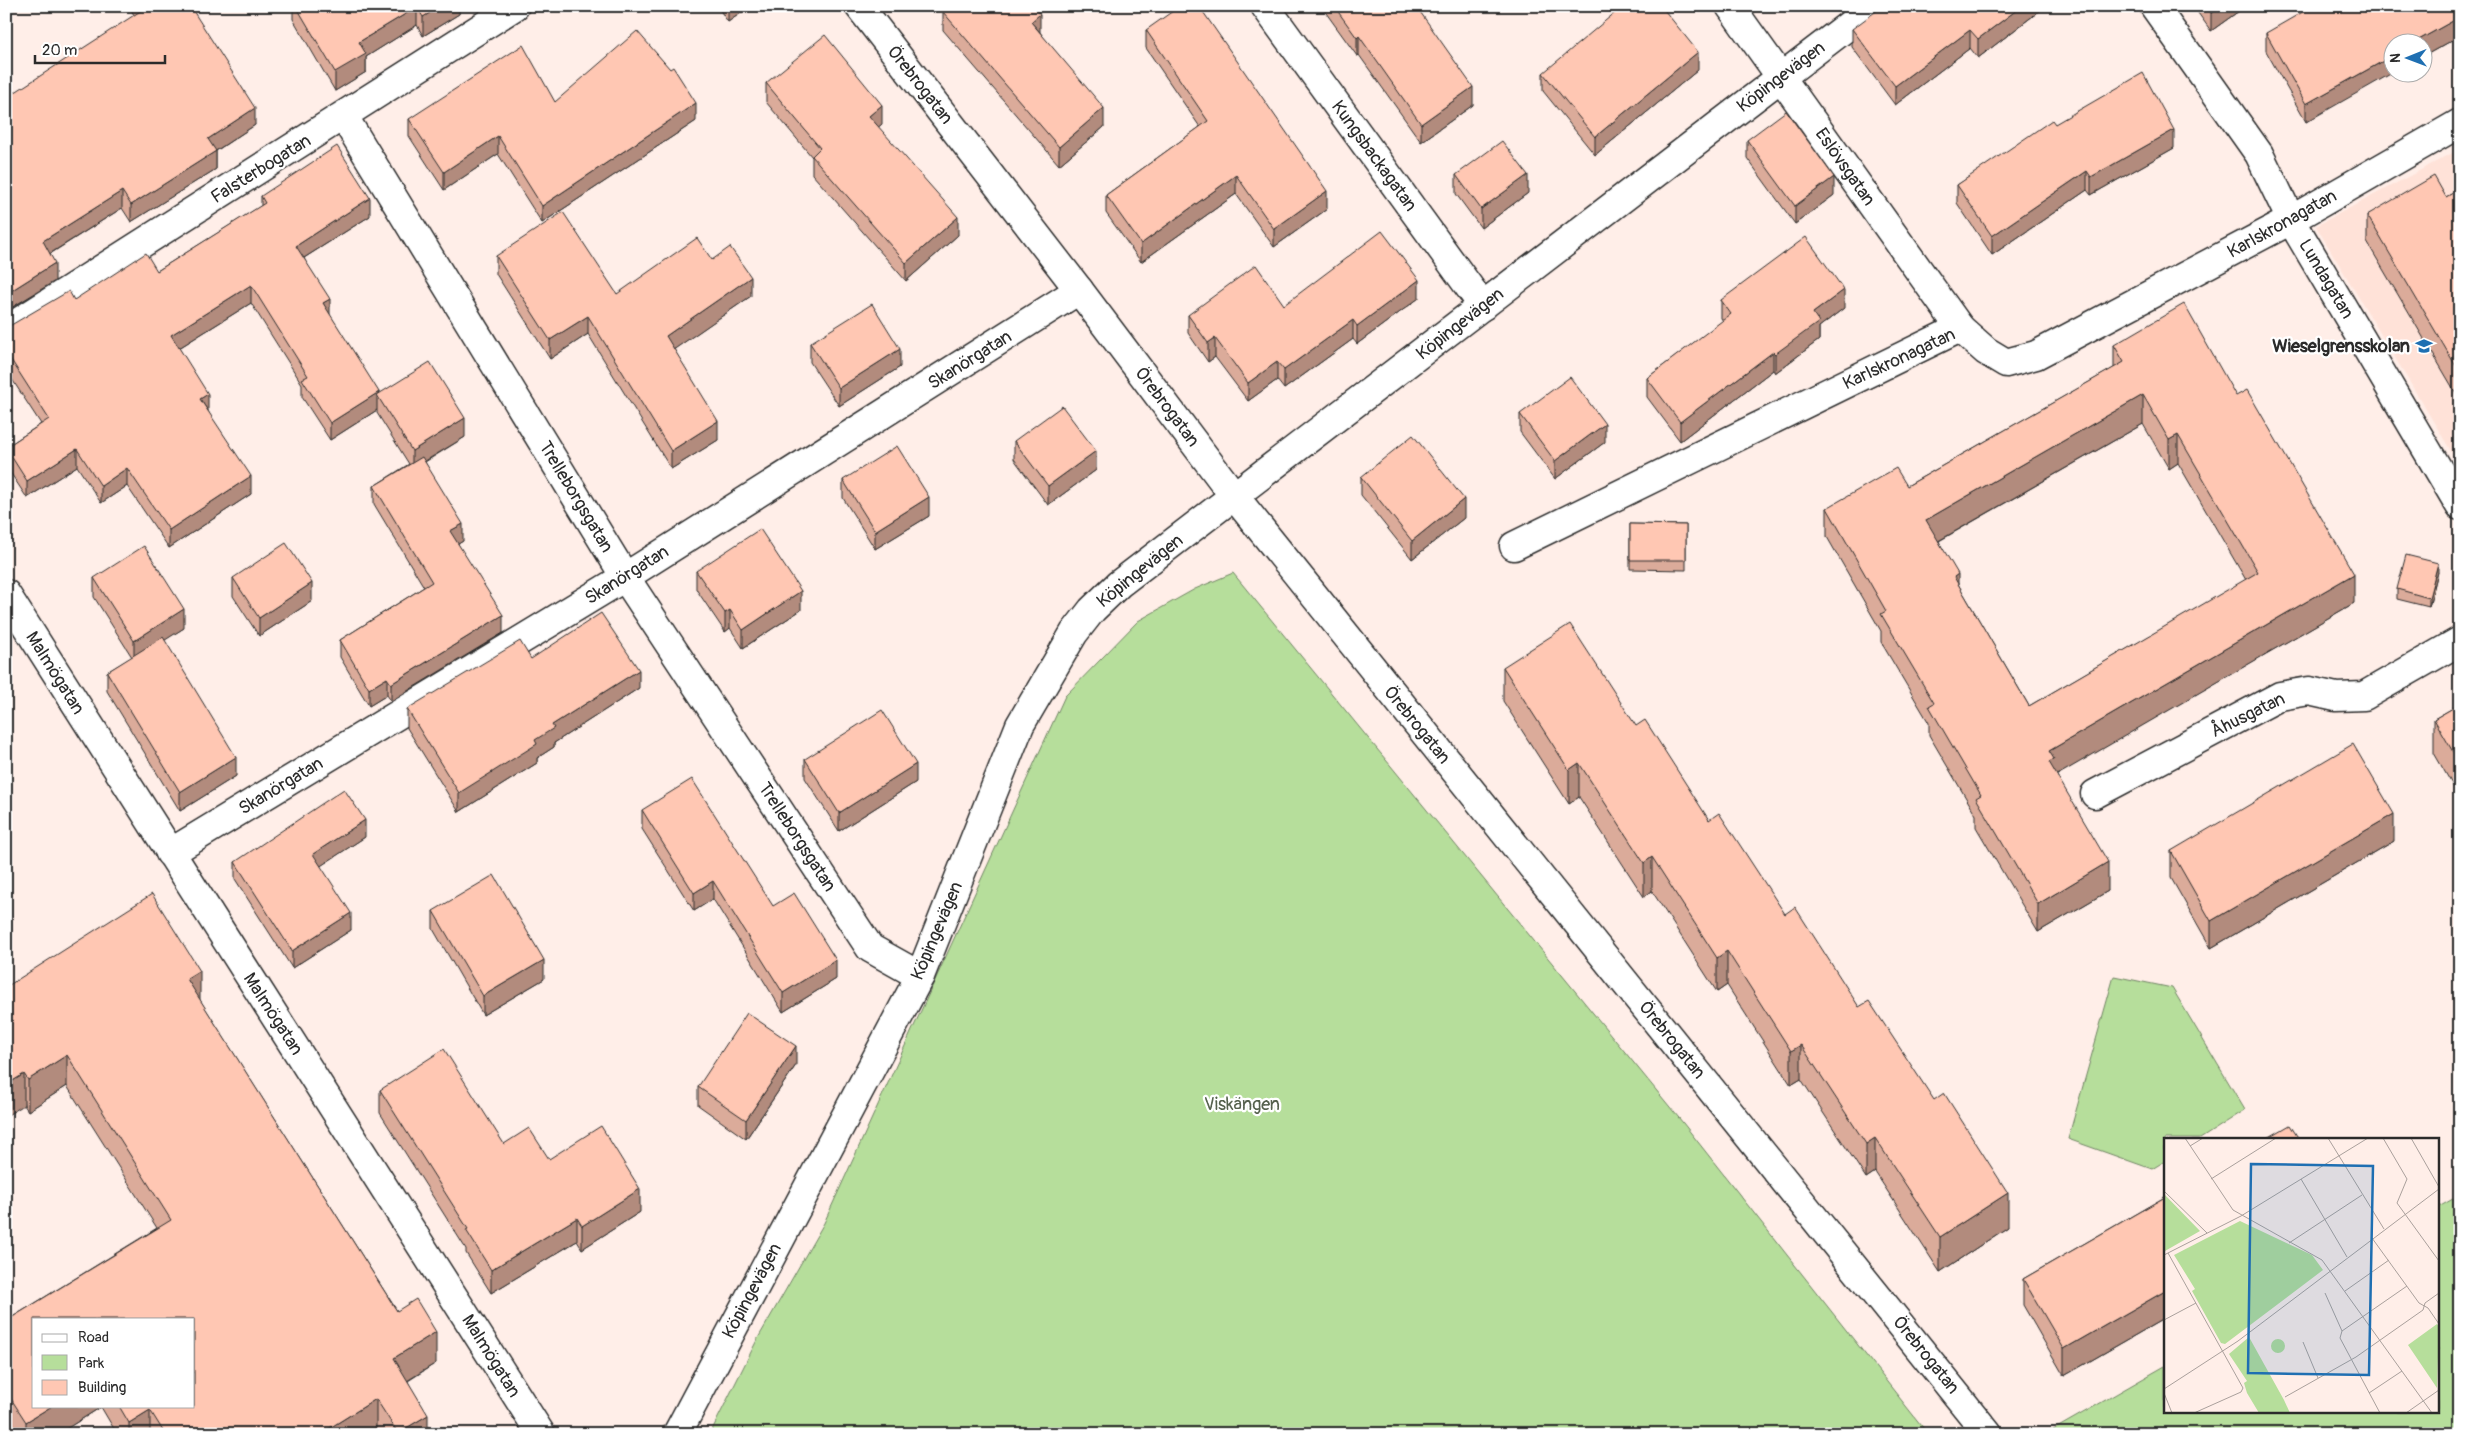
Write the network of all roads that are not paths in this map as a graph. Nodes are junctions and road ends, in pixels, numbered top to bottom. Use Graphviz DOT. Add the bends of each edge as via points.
graph roads {
  1 [pos="515,6"];
  2 [pos="858,6"];
  3 [pos="1264,6"];
  4 [pos="1730,6"];
  5 [pos="1874,6"];
  6 [pos="2154,6"];
  7 [pos="1781,77"];
  8 [pos="344,117"];
  9 [pos="2460,123"];
  10 [pos="2291,220"];
  11 [pos="1080,290"];
  12 [pos="1483,306"];
  13 [pos="1960,328"];
  14 [pos="6,330"];
  15 [pos="1235,497"];
  16 [pos="2460,506"];
  17 [pos="1514,546"];
  18 [pos="625,577"];
  19 [pos="6,594"];
  20 [pos="2460,641"];
  21 [pos="2095,794"];
  22 [pos="170,853"];
  23 [pos="920,976"];
  24 [pos="541,1434"];
  25 [pos="676,1434"];
  26 [pos="1988,1434"];
  1 -- 8 [label="street, Falsterbogatan"];
  2 -- 11 [label="street, Örebrogatan"];
  3 -- 12 [label="street, Kungsbackagatan"];
  4 -- 7 [label="street, Eslövsgatan"];
  5 -- 7 [label="street, Köpingevägen"];
  6 -- 10 [label="street, Lundagatan" via="2259,154"];
  7 -- 12 [label="street, Köpingevägen"];
  7 -- 13 [label="street, Eslövsgatan"];
  8 -- 14 [label="street, Falsterbogatan"];
  8 -- 18 [label="street, Trelleborgsgatan"];
  9 -- 10 [label="street, Karlskronagatan"];
  10 -- 13 [label="street, Karlskronagatan" via="2036,355 2006,363 1986,352"];
  10 -- 16 [label="street, Lundagatan"];
  11 -- 15 [label="street, Örebrogatan"];
  11 -- 18 [label="street, Skanörgatan"];
  12 -- 15 [label="street, Köpingevägen"];
  13 -- 17 [label="street, Karlskronagatan"];
  15 -- 23 [label="street, Köpingevägen" via="1119,584 1074,633 1020,725"];
  15 -- 26 [label="street, Örebrogatan"];
  18 -- 22 [label="street, Skanörgatan"];
  18 -- 23 [label="street, Trelleborgsgatan" via="870,948"];
  19 -- 22 [label="street, Malmögatan"];
  20 -- 21 [label="street, Åhusgatan" via="2364,696 2336,697 2309,691 2280,696"];
  22 -- 24 [label="street, Malmögatan"];
  23 -- 25 [label="street, Köpingevägen"];
}
